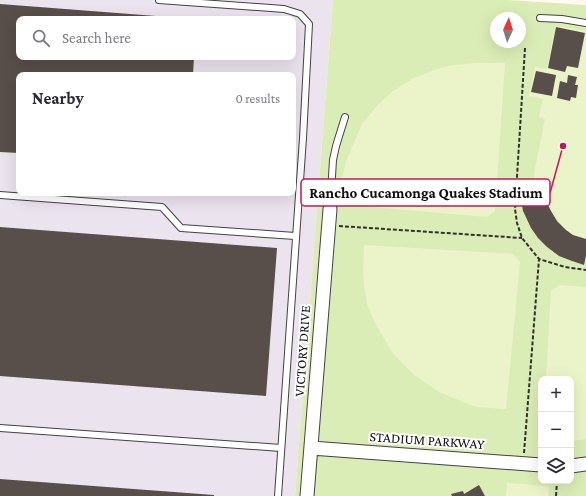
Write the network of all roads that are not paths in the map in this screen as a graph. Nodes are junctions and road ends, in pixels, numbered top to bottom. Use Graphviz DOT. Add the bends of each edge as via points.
graph roads {
  1 [pos="159,0"];
  2 [pos="540,18"];
  3 [pos="586,23"];
  4 [pos="345,117"];
  5 [pos="0,195"];
  6 [pos="330,209"];
  7 [pos="296,236"];
  8 [pos="0,428"];
  9 [pos="281,448"];
  10 [pos="311,448"];
  11 [pos="586,464"];
  12 [pos="538,465"];
  13 [pos="574,466"];
  14 [pos="278,496"];
  15 [pos="307,496"];
  1 -- 7 [label="lane" via="284,9 300,14 309,24"];
  2 -- 3 [label="lane" via="562,18"];
  4 -- 6 [label="lane" via="333,160"];
  5 -- 7 [label="lane" via="162,207 181,228"];
  6 -- 10 [label="street, VICTORY DRIVE"];
  7 -- 9 [label="lane"];
  8 -- 9 [label="lane"];
  9 -- 14 [label="lane"];
  10 -- 12 [label="street, STADIUM PARKWAY"];
  10 -- 15 [label="street, VICTORY DRIVE"];
  11 -- 13 [label="street"];
}
